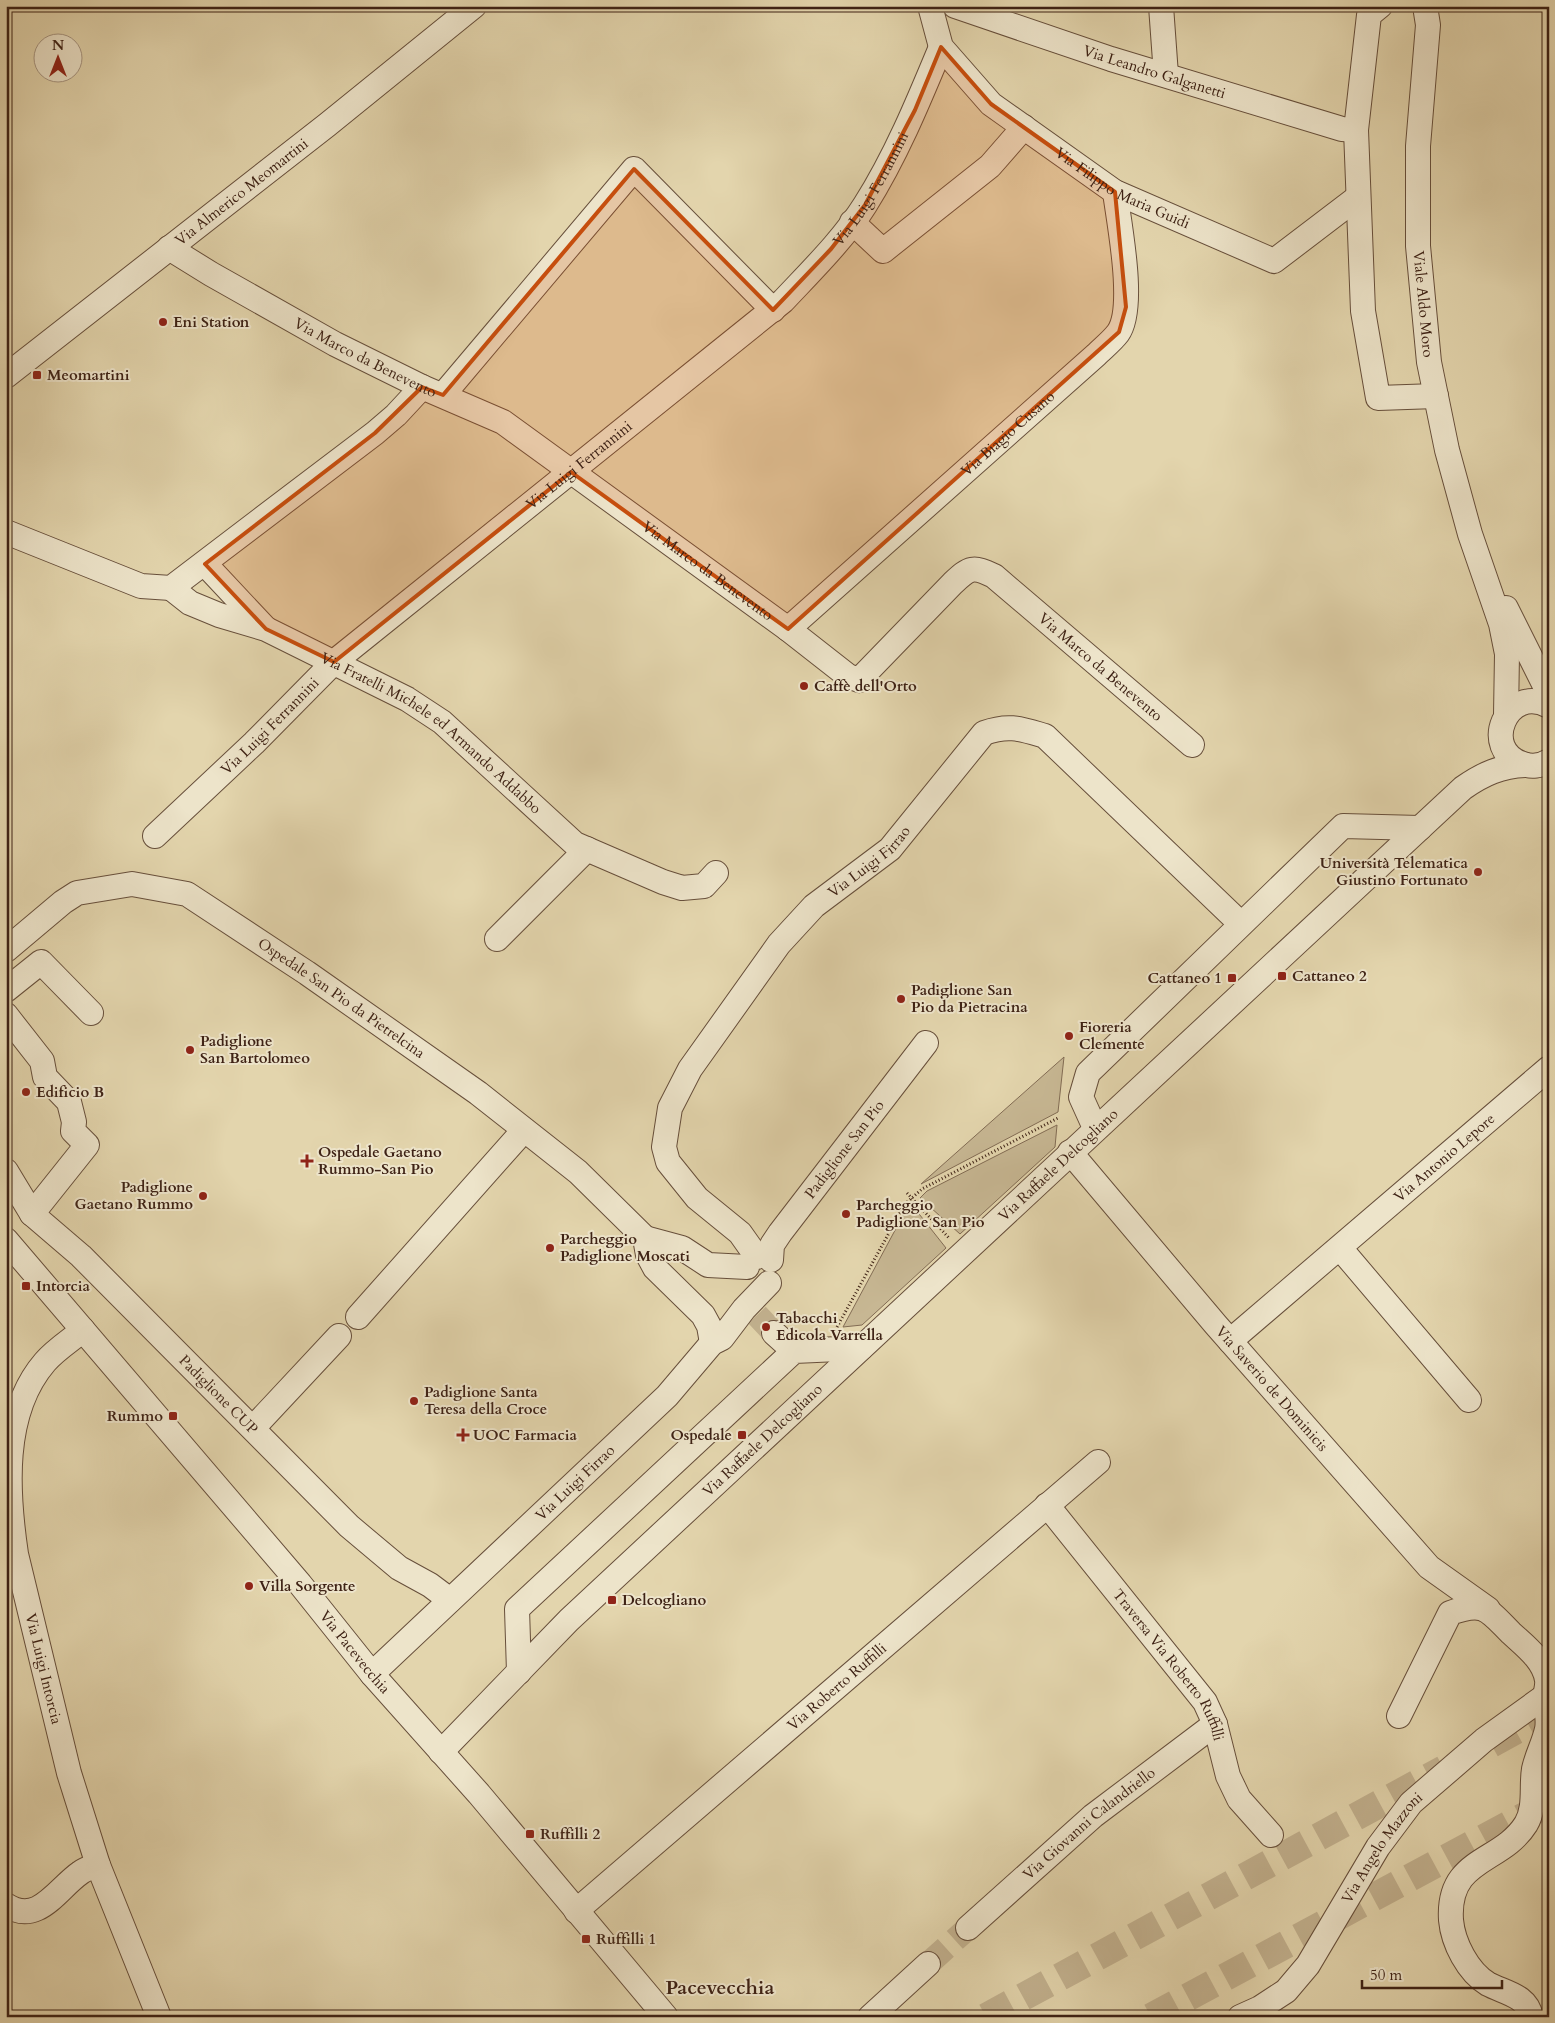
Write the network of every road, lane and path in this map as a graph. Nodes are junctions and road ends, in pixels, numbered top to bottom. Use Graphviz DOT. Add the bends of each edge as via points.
graph roads {
  1 [pos="474,6"];
  2 [pos="930,6"];
  3 [pos="955,6"];
  4 [pos="1161,6"];
  5 [pos="1380,6"];
  6 [pos="1430,12"];
  7 [pos="941,46"];
  8 [pos="1166,75"];
  9 [pos="1024,127"];
  10 [pos="1356,130"];
  11 [pos="1115,192"];
  12 [pos="1358,197"];
  13 [pos="852,222"];
  14 [pos="169,248"];
  15 [pos="773,310"];
  16 [pos="6,376"];
  17 [pos="432,391"];
  18 [pos="1436,396"];
  19 [pos="571,472"];
  20 [pos="6,532"];
  21 [pos="205,564"];
  22 [pos="1484,575"];
  23 [pos="171,588"];
  24 [pos="788,628"];
  25 [pos="266,630"];
  26 [pos="334,662"];
  27 [pos="1549,694"];
  28 [pos="1549,706"];
  29 [pos="1504,720"];
  30 [pos="1192,744"];
  31 [pos="1539,765"];
  32 [pos="1464,788"];
  33 [pos="1420,828"];
  34 [pos="154,836"];
  35 [pos="587,849"];
  36 [pos="716,873"];
  37 [pos="1241,924"];
  38 [pos="497,939"];
  39 [pos="6,950"];
  40 [pos="6,990"];
  41 [pos="91,1014"];
  42 [pos="6,1015"];
  43 [pos="926,1043"];
  44 [pos="1549,1068"];
  45 [pos="1058,1118"];
  46 [pos="1096,1128"];
  47 [pos="524,1130"];
  48 [pos="1070,1152"];
  49 [pos="6,1172"];
  50 [pos="907,1193"];
  51 [pos="912,1198"];
  52 [pos="32,1214"];
  53 [pos="644,1238"];
  54 [pos="6,1240"];
  55 [pos="954,1243"];
  56 [pos="1340,1248"];
  57 [pos="758,1261"];
  58 [pos="358,1317"];
  59 [pos="837,1327"];
  60 [pos="83,1330"];
  61 [pos="774,1333"];
  62 [pos="339,1336"];
  63 [pos="1230,1341"];
  64 [pos="712,1343"];
  65 [pos="861,1348"];
  66 [pos="794,1351"];
  67 [pos="1469,1400"];
  68 [pos="253,1428"];
  69 [pos="1098,1462"];
  70 [pos="1047,1505"];
  71 [pos="450,1600"];
  72 [pos="1488,1610"];
  73 [pos="519,1672"];
  74 [pos="372,1674"];
  75 [pos="1545,1696"];
  76 [pos="1400,1716"];
  77 [pos="1215,1724"];
  78 [pos="441,1752"];
  79 [pos="1271,1835"];
  80 [pos="98,1865"];
  81 [pos="6,1905"];
  82 [pos="576,1911"];
  83 [pos="968,1928"];
  84 [pos="928,1964"];
  85 [pos="159,2017"];
  86 [pos="666,2017"];
  87 [pos="870,2017"];
  88 [pos="1240,2017"];
  89 [pos="1531,2017"];
  1 -- 14 [label="street, Via Almerico Meomartini"];
  2 -- 7 [label="street, Via Filippo Maria Guidi"];
  3 -- 8 [label="street, Via Leandro Galganetti"];
  4 -- 8 [label="street"];
  5 -- 10 [label="street" via="1369,15"];
  6 -- 18 [label="street, Viale Aldo Moro" via="1418,146 1418,246 1429,362"];
  7 -- 9 [label="street, Via Filippo Maria Guidi" via="991,104"];
  7 -- 13 [label="street, Via Luigi Ferrannini" via="915,110 865,205"];
  8 -- 10 [label="street, Via Leandro Galganetti" via="1342,129"];
  9 -- 11 [label="street, Via Filippo Maria Guidi"];
  9 -- 13 [label="street" via="990,166 883,251"];
  10 -- 12 [label="street"];
  11 -- 12 [label="street, Via Filippo Maria Guidi" via="1274,261"];
  11 -- 24 [label="street, Via Biagio Cusano" via="1123,249 1126,307 1118,332"];
  12 -- 18 [label="street" via="1363,311 1378,398"];
  13 -- 15 [label="street, Via Luigi Ferrannini" via="832,249"];
  14 -- 16 [label="street, Via Almerico Meomartini"];
  14 -- 17 [label="street, Via Marco da Benevento" via="335,344"];
  15 -- 17 [label="street" via="634,169"];
  15 -- 19 [label="street, Via Luigi Ferrannini"];
  17 -- 19 [label="street, Via Marco da Benevento" via="503,422"];
  17 -- 21 [label="street" via="396,415"];
  18 -- 22 [label="street, Viale Aldo Moro" via="1446,450"];
  19 -- 24 [label="street, Via Marco da Benevento"];
  19 -- 26 [label="street, Via Luigi Ferrannini"];
  20 -- 23 [label="street" via="141,586"];
  21 -- 23 [label="street"];
  21 -- 25 [label="street, Via Fratelli Michele ed Armando Addabbo"];
  22 -- 27 [label="street, Viale Aldo Moro" via="1502,600"];
  22 -- 29 [label="street, Viale Aldo Moro" via="1501,624 1507,654"];
  23 -- 25 [label="street, Via Fratelli Michele ed Armando Addabbo" via="190,603"];
  24 -- 30 [label="street, Via Marco da Benevento" via="848,676 859,680 953,583 966,571 977,568 994,576"];
  25 -- 26 [label="street, Via Fratelli Michele ed Armando Addabbo"];
  26 -- 34 [label="street, Via Luigi Ferrannini" via="254,743"];
  26 -- 35 [label="street, Via Fratelli Michele ed Armando Addabbo" via="407,699 442,722 575,844"];
  28 -- 29 [label="street" via="1533,701 1522,703"];
  29 -- 31 [label="street, Viale Aldo Moro" via="1502,745 1515,761"];
  29 -- 32 [label="street, Via Raffaele Delcogliano" via="1495,741"];
  31 -- 32 [label="street, Via Raffaele Delcogliano" via="1510,765 1479,776"];
  32 -- 33 [label="street, Via Raffaele Delcogliano"];
  33 -- 37 [label="street" via="1343,826"];
  33 -- 46 [label="street, Via Raffaele Delcogliano"];
  35 -- 36 [label="street, Via Fratelli Michele ed Armando Addabbo" via="682,888 704,886"];
  35 -- 38 [label="street"];
  37 -- 46 [label="street" via="1088,1072 1081,1097"];
  37 -- 57 [label="street, Via Luigi Firrao" via="1045,736 1017,727 984,733 890,849 814,906 779,944 690,1069 670,1108 664,1148 668,1162 697,1198 740,1233"];
  39 -- 47 [label="street, Ospedale San Pio da Pietrelcina" via="77,894 132,884 187,894 307,973 478,1093"];
  40 -- 41 [label="street" via="41,962"];
  42 -- 52 [label="street" via="42,1061 45,1077 69,1102 73,1131 87,1145"];
  43 -- 57 [label="street, Padiglione San Pio"];
  44 -- 56 [label="street, Via Antonio Lepore"];
  45 -- 51 [label="path" via="922,1189"];
  46 -- 48 [label="street, Via Raffaele Delcogliano"];
  47 -- 53 [label="street, Ospedale San Pio da Pietrelcina" via="578,1172"];
  47 -- 58 [label="street"];
  48 -- 63 [label="street, Via Saverio de Dominicis"];
  48 -- 65 [label="street, Via Raffaele Delcogliano"];
  49 -- 52 [label="street, Padiglione CUP"];
  50 -- 51 [label="path"];
  51 -- 55 [label="path"];
  51 -- 59 [label="path" via="905,1204"];
  52 -- 68 [label="street, Padiglione CUP" via="81,1256"];
  53 -- 57 [label="street" via="682,1248 708,1265"];
  53 -- 64 [label="street, Ospedale San Pio da Pietrelcina" via="655,1268 703,1315"];
  54 -- 60 [label="street, Via Pacevecchia"];
  56 -- 63 [label="street, Via Antonio Lepore"];
  56 -- 67 [label="street"];
  57 -- 64 [label="street, Via Luigi Firrao" via="747,1272 751,1282 760,1286 769,1283 752,1310 722,1338"];
  60 -- 74 [label="street, Via Pacevecchia" via="300,1584"];
  60 -- 80 [label="street, Via Luigi Intorcia" via="45,1362 32,1382 17,1415 8,1481 16,1554 70,1773"];
  61 -- 66 [label="street"];
  62 -- 68 [label="street"];
  63 -- 72 [label="street, Via Saverio de Dominicis" via="1429,1567"];
  64 -- 71 [label="street, Via Luigi Firrao" via="667,1396"];
  65 -- 66 [label="street"];
  65 -- 73 [label="street, Via Raffaele Delcogliano" via="569,1620"];
  66 -- 73 [label="street" via="517,1610"];
  68 -- 71 [label="street, Padiglione CUP" via="349,1526 399,1568"];
  69 -- 70 [label="street, Via Roberto Ruffilli"];
  70 -- 77 [label="street, Traversa Via Roberto Ruffilli" via="1205,1702"];
  70 -- 82 [label="street, Via Roberto Ruffilli"];
  71 -- 74 [label="street, Via Luigi Firrao"];
  72 -- 75 [label="street, Via Saverio de Dominicis" via="1536,1656 1547,1682"];
  72 -- 76 [label="street" via="1470,1606 1450,1613"];
  73 -- 78 [label="street, Via Raffaele Delcogliano"];
  74 -- 78 [label="street, Via Pacevecchia"];
  75 -- 88 [label="street, Via Angelo Mazzoni" via="1484,1740 1411,1802 1378,1847 1308,1965 1286,1991"];
  75 -- 89 [label="street, Via Saverio de Dominicis" via="1548,1726 1534,1769 1534,1800 1526,1824 1510,1842 1482,1859 1458,1881 1451,1921 1457,1943 1469,1966 1487,1983 1517,1996 1529,2009"];
  77 -- 79 [label="street, Traversa Via Roberto Ruffilli" via="1228,1776 1239,1800"];
  77 -- 83 [label="street, Via Giovanni Calandriello" via="1093,1816"];
  78 -- 82 [label="street, Via Pacevecchia"];
  80 -- 81 [label="street" via="81,1871 46,1904 29,1911 16,1911"];
  80 -- 85 [label="street, Via Luigi Intorcia"];
  82 -- 86 [label="street, Via Pacevecchia"];
  84 -- 87 [label="street"];
}
